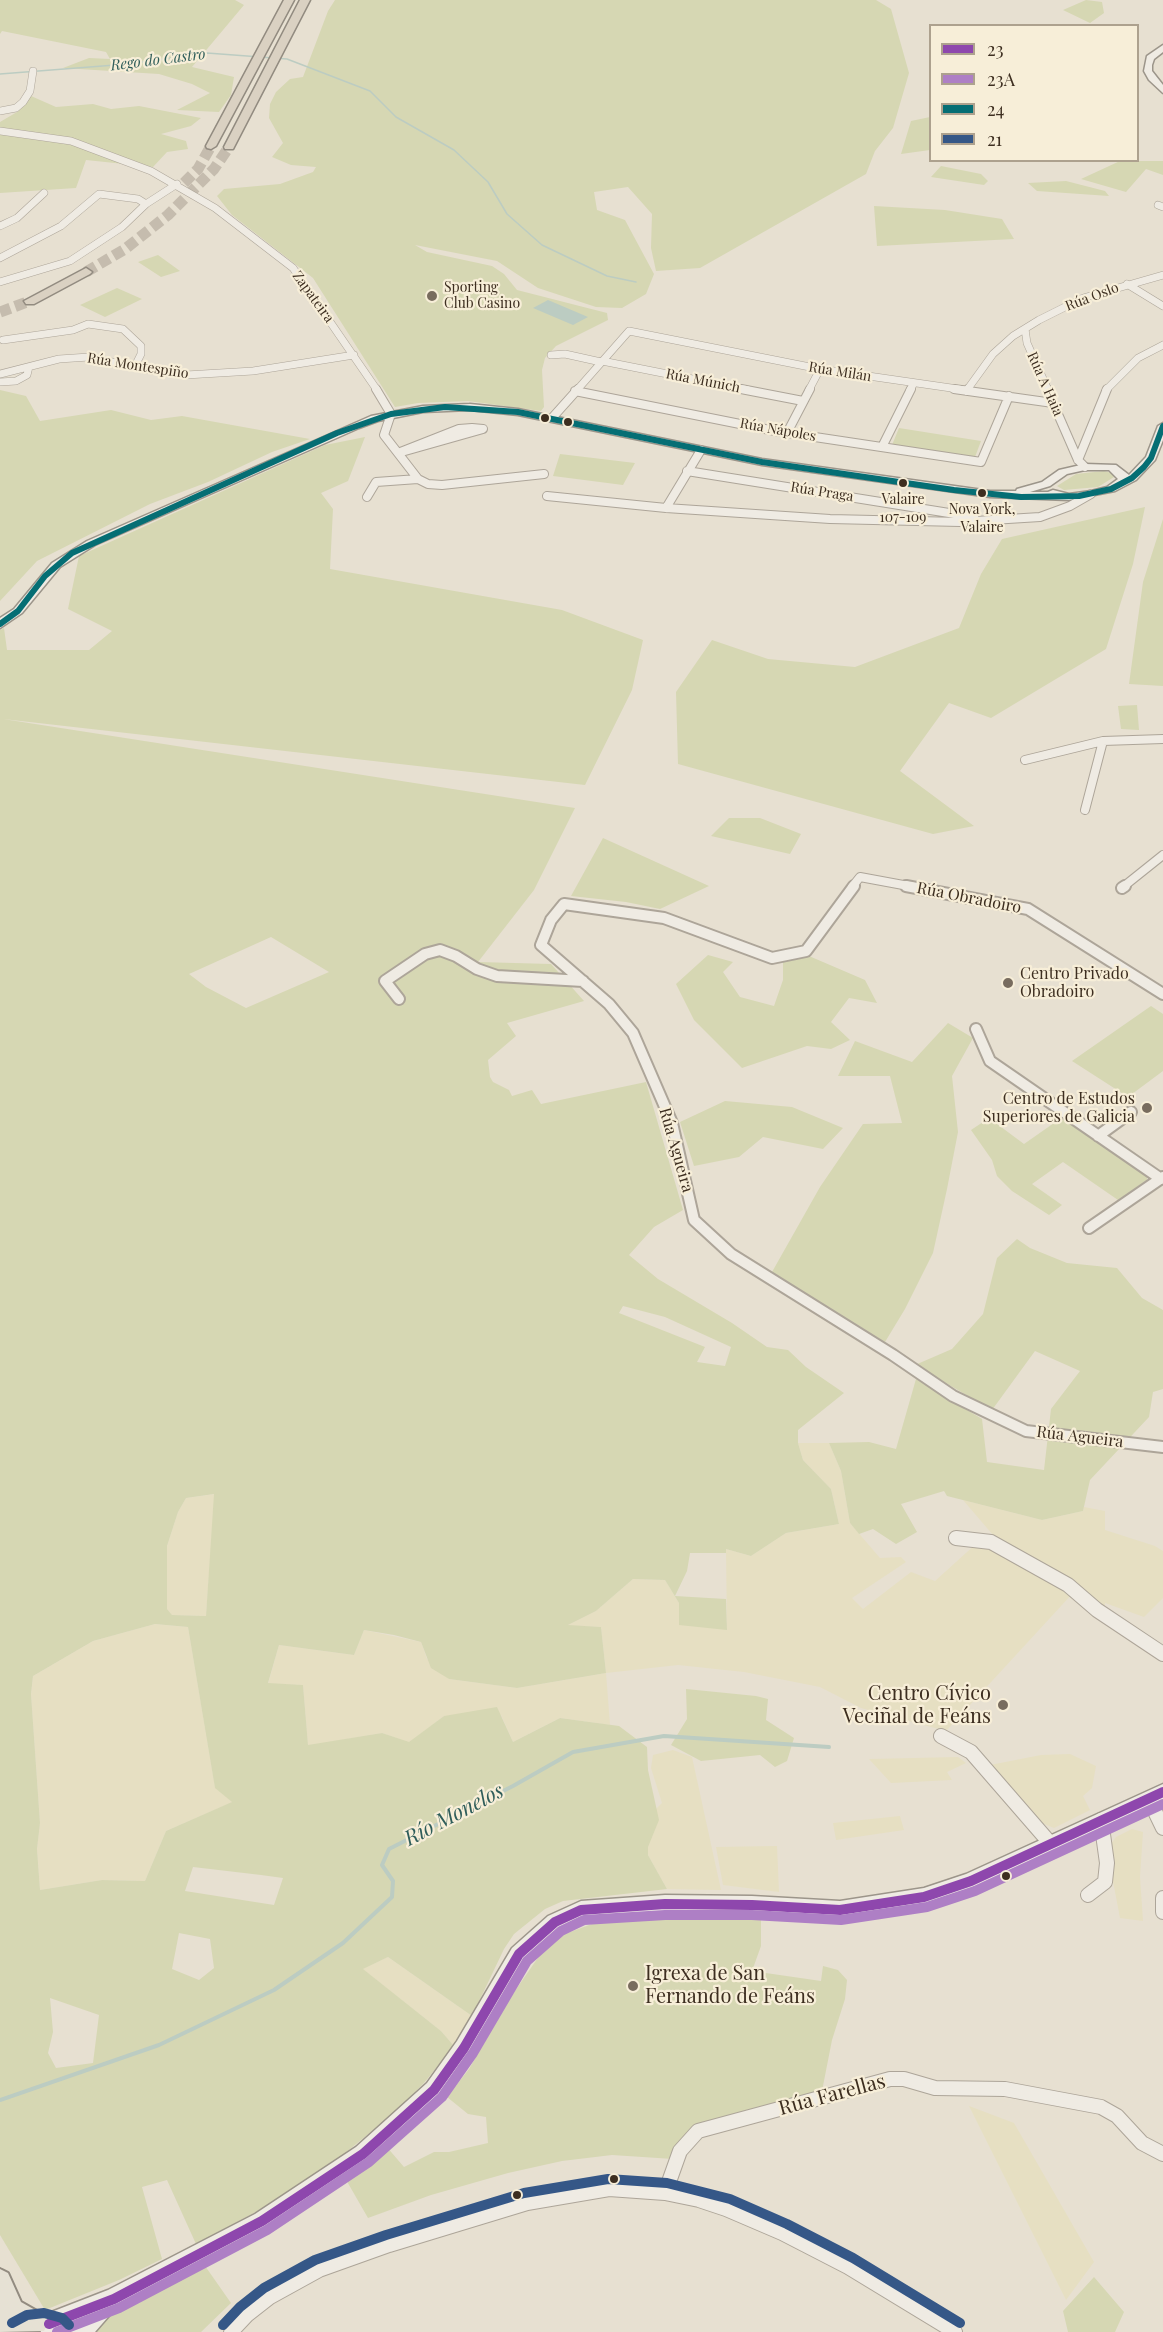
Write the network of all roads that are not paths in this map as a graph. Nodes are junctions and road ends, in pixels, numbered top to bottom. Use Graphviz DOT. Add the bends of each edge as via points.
graph roads {
  1 [pos="289,0"];
  2 [pos="305,0"];
  3 [pos="1163,48"];
  4 [pos="33,71"];
  5 [pos="1163,90"];
  6 [pos="0,111"];
  7 [pos="0,131"];
  8 [pos="214,141"];
  9 [pos="231,142"];
  10 [pos="177,184"];
  11 [pos="44,193"];
  12 [pos="146,204"];
  13 [pos="0,226"];
  14 [pos="0,258"];
  15 [pos="71,267"];
  16 [pos="86,273"];
  17 [pos="1163,275"];
  18 [pos="0,282"];
  19 [pos="1126,284"];
  20 [pos="16,296"];
  21 [pos="30,301"];
  22 [pos="1163,306"];
  23 [pos="1025,329"];
  24 [pos="3,340"];
  25 [pos="1027,343"];
  26 [pos="1005,344"];
  27 [pos="1163,345"];
  28 [pos="354,355"];
  29 [pos="551,355"];
  30 [pos="601,361"];
  31 [pos="135,366"];
  32 [pos="29,367"];
  33 [pos="820,369"];
  34 [pos="0,374"];
  35 [pos="0,382"];
  36 [pos="914,383"];
  37 [pos="575,391"];
  38 [pos="966,391"];
  39 [pos="1009,396"];
  40 [pos="803,401"];
  41 [pos="1053,403"];
  42 [pos="392,414"];
  43 [pos="552,418"];
  44 [pos="1163,426"];
  45 [pos="787,433"];
  46 [pos="1089,433"];
  47 [pos="1068,437"];
  48 [pos="1155,445"];
  49 [pos="882,447"];
  50 [pos="1071,449"];
  51 [pos="701,450"];
  52 [pos="398,453"];
  53 [pos="1078,465"];
  54 [pos="1112,467"];
  55 [pos="687,471"];
  56 [pos="544,474"];
  57 [pos="418,479"];
  58 [pos="1121,483"];
  59 [pos="1046,484"];
  60 [pos="978,493"];
  61 [pos="547,496"];
  62 [pos="367,497"];
  63 [pos="1067,500"];
  64 [pos="666,508"];
  65 [pos="991,521"];
  66 [pos="0,624"];
  67 [pos="1163,739"];
  68 [pos="1103,741"];
  69 [pos="1025,760"];
  70 [pos="1085,810"];
  71 [pos="1163,855"];
  72 [pos="860,877"];
  73 [pos="1122,888"];
  74 [pos="583,981"];
  75 [pos="1163,994"];
  76 [pos="399,999"];
  77 [pos="976,1029"];
  78 [pos="1131,1112"];
  79 [pos="1098,1136"];
  80 [pos="1162,1178"];
  81 [pos="1089,1228"];
  82 [pos="1163,1447"];
  83 [pos="956,1538"];
  84 [pos="1163,1654"];
  85 [pos="941,1736"];
  86 [pos="1156,1796"];
  87 [pos="1101,1820"];
  88 [pos="1163,1828"];
  89 [pos="1050,1843"];
  90 [pos="1088,1895"];
  91 [pos="1163,1898"];
  92 [pos="1163,1912"];
  93 [pos="1163,2154"];
  94 [pos="665,2193"];
  95 [pos="0,2281"];
  96 [pos="114,2299"];
  97 [pos="32,2326"];
  98 [pos="80,2332"];
  99 [pos="231,2332"];
  100 [pos="955,2332"];
  1 -- 8 [label="highway"];
  2 -- 9 [label="highway"];
  3 -- 5 [label="street" via="1150,58 1148,71"];
  4 -- 6 [label="street" via="30,91 23,102 16,108"];
  7 -- 10 [label="street, Zapateira" via="71,141 126,160"];
  10 -- 12 [label="street"];
  10 -- 28 [label="street, Zapateira" via="293,268"];
  11 -- 13 [label="street" via="17,218"];
  12 -- 14 [label="street" via="138,199 99,194 61,226"];
  12 -- 18 [label="street" via="122,227 70,261"];
  15 -- 20 [label="highway"];
  16 -- 21 [label="highway"];
  17 -- 19 [label="street, Rúa Oslo"];
  19 -- 22 [label="street"];
  19 -- 23 [label="street, Rúa Oslo" via="1083,298"];
  23 -- 25 [label="street, Rúa A Haia"];
  23 -- 26 [label="street, Rúa Oslo"];
  24 -- 31 [label="street" via="73,330 88,324 123,329 141,346"];
  25 -- 26 [label="street" via="1014,339"];
  25 -- 41 [label="street, Rúa A Haia"];
  26 -- 38 [label="street, Rúa Oslo" via="984,364"];
  27 -- 46 [label="street" via="1138,358 1109,385"];
  28 -- 31 [label="street, Rúa Montespiño" via="222,374 186,375"];
  28 -- 42 [label="street, Zapateira"];
  29 -- 30 [label="street, Rúa Múnich"];
  30 -- 33 [label="street, Rúa Milán" via="629,331"];
  30 -- 37 [label="street"];
  30 -- 40 [label="street, Rúa Múnich"];
  31 -- 32 [label="street, Rúa Montespiño" via="89,357"];
  32 -- 34 [label="street, Rúa Montespiño"];
  32 -- 35 [label="street" via="27,375 16,381"];
  33 -- 36 [label="street, Rúa Milán"];
  33 -- 40 [label="street"];
  36 -- 38 [label="street, Rúa Milán"];
  36 -- 49 [label="street"];
  37 -- 43 [label="street"];
  37 -- 45 [label="street, Rúa Nápoles"];
  38 -- 39 [label="street, Rúa Milán"];
  39 -- 41 [label="street, Rúa Milán"];
  39 -- 49 [label="street, Rúa Nápoles" via="981,462"];
  40 -- 45 [label="street"];
  41 -- 47 [label="street, Rúa A Haia"];
  42 -- 43 [label="street" via="470,407"];
  42 -- 52 [label="street" via="384,435"];
  42 -- 66 [label="street" via="337,433 72,553 45,576 18,611"];
  43 -- 51 [label="street"];
  44 -- 48 [label="street"];
  45 -- 49 [label="street, Rúa Nápoles"];
  46 -- 47 [label="street" via="1081,438"];
  46 -- 50 [label="street"];
  46 -- 53 [label="street"];
  47 -- 50 [label="street, Rúa A Haia"];
  48 -- 54 [label="street" via="1129,465"];
  48 -- 58 [label="street" via="1144,467"];
  50 -- 53 [label="street, Rúa A Haia"];
  51 -- 55 [label="street"];
  51 -- 60 [label="street"];
  52 -- 52 [label="street" via="414,449 483,429 459,429"];
  52 -- 57 [label="street"];
  53 -- 54 [label="street"];
  53 -- 59 [label="street"];
  54 -- 58 [label="street" via="1123,475"];
  55 -- 64 [label="street"];
  55 -- 65 [label="street, Rúa Praga"];
  56 -- 57 [label="street" via="442,485"];
  57 -- 62 [label="street" via="376,482"];
  58 -- 63 [label="street"];
  59 -- 60 [label="street" via="1010,493"];
  59 -- 63 [label="street" via="1051,492"];
  60 -- 63 [label="street"];
  61 -- 64 [label="street"];
  63 -- 65 [label="street" via="1040,517"];
  64 -- 65 [label="street" via="830,519"];
  67 -- 68 [label="street"];
  68 -- 69 [label="street"];
  68 -- 70 [label="street"];
  71 -- 73 [label="street"];
  72 -- 74 [label="street, Rúa Agueira" via="806,951 772,958 664,918 564,904 551,920 541,945"];
  72 -- 75 [label="street, Rúa Obradoiro" via="1028,909"];
  74 -- 76 [label="street" via="497,976 440,950 425,954 385,981"];
  74 -- 82 [label="street, Rúa Agueira" via="633,1033 672,1123 694,1220 731,1254 953,1396 1026,1431"];
  77 -- 79 [label="street" via="990,1061"];
  78 -- 79 [label="street"];
  79 -- 80 [label="street"];
  80 -- 81 [label="street"];
  83 -- 84 [label="street" via="991,1542 1059,1580"];
  85 -- 89 [label="street" via="971,1752"];
  86 -- 87 [label="street"];
  86 -- 88 [label="street"];
  87 -- 89 [label="street"];
  87 -- 90 [label="street" via="1107,1863 1105,1882"];
  89 -- 96 [label="street" via="971,1881 924,1897 869,1907 840,1910 665,1904 581,1910 555,1922 519,1953 464,2048 434,2090 363,2154 262,2221"];
  91 -- 92 [label="street"];
  93 -- 94 [label="street, Rúa Farellas" via="1142,2143 1117,2115 1101,2107 1005,2089 935,2088 890,2079 698,2131 681,2151"];
  94 -- 99 [label="street" via="609,2189 527,2203 389,2245 294,2282 247,2315"];
  94 -- 100 [label="street" via="726,2209 782,2233 848,2267"];
  95 -- 97 [label="main road"];
  96 -- 97 [label="street"];
  96 -- 98 [label="street"];
}
